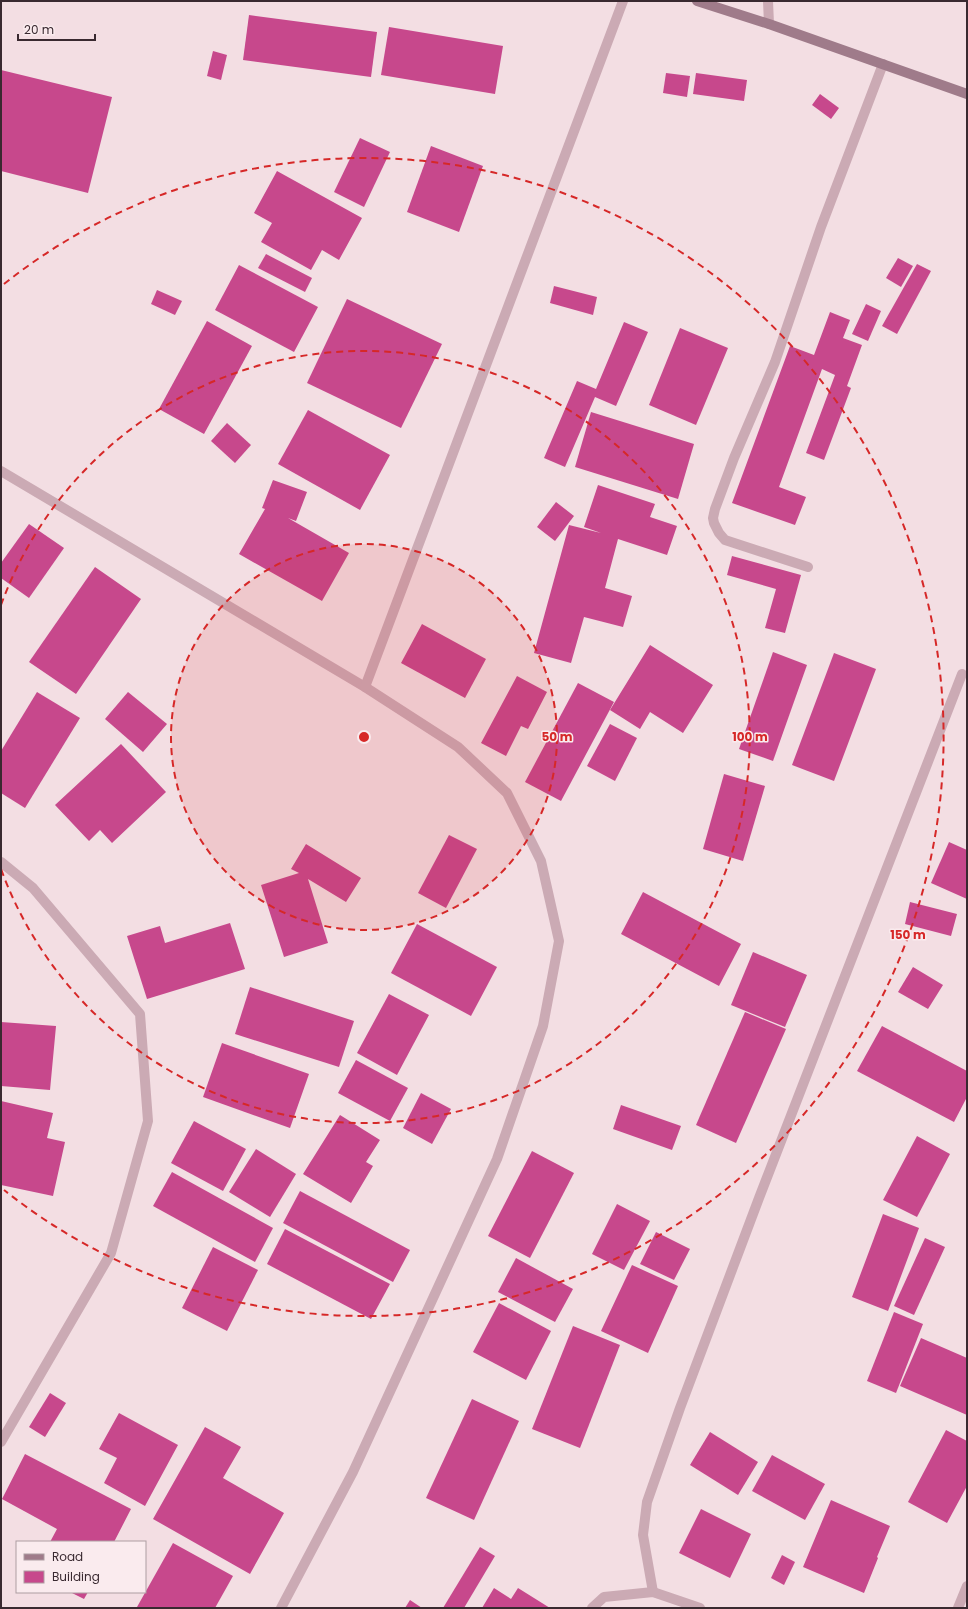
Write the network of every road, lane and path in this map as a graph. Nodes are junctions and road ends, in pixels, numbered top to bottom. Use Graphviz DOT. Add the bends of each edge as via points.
graph roads {
  1 [pos="623,1"];
  2 [pos="697,1"];
  3 [pos="768,1"];
  4 [pos="769,24"];
  5 [pos="883,64"];
  6 [pos="967,94"];
  7 [pos="1,471"];
  8 [pos="808,567"];
  9 [pos="962,674"];
  10 [pos="365,687"];
  11 [pos="1,862"];
  12 [pos="1,1442"];
  13 [pos="967,1586"];
  14 [pos="653,1592"];
  15 [pos="281,1608"];
  16 [pos="592,1608"];
  17 [pos="700,1608"];
  18 [pos="958,1608"];
  1 -- 10 [label="street"];
  2 -- 4 [label="main road"];
  3 -- 4 [label="street"];
  4 -- 5 [label="main road"];
  5 -- 6 [label="main road"];
  5 -- 8 [label="street" via="821,227 775,362 715,509 714,523 725,540"];
  7 -- 10 [label="street"];
  9 -- 14 [label="street" via="759,1198 647,1502 643,1535"];
  10 -- 15 [label="street" via="458,747 507,793 541,861 559,941 543,1026 497,1159 353,1472"];
  11 -- 12 [label="street" via="33,888 140,1014 148,1121 111,1253"];
  13 -- 18 [label="street"];
  14 -- 16 [label="street" via="604,1597"];
  14 -- 17 [label="street"];
}
